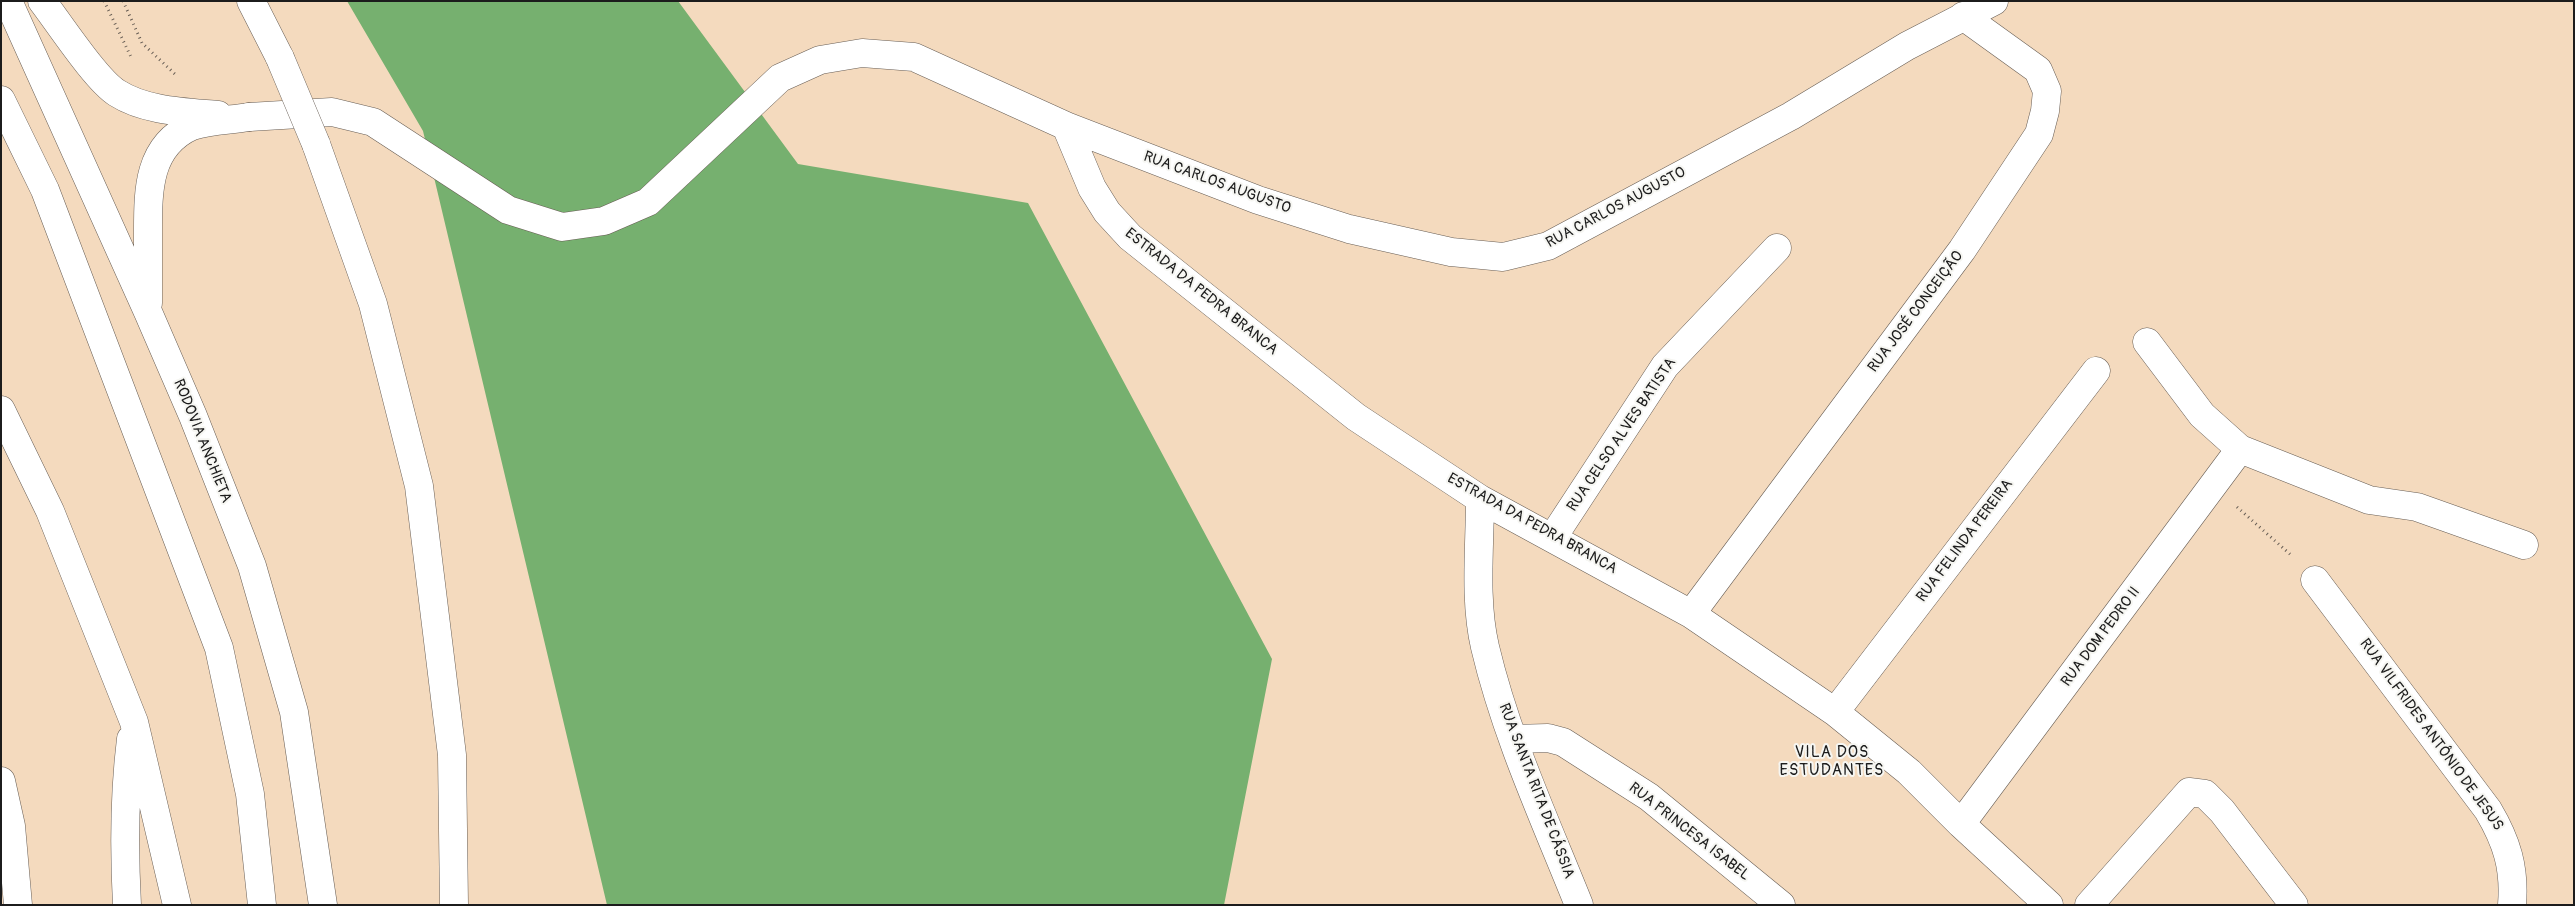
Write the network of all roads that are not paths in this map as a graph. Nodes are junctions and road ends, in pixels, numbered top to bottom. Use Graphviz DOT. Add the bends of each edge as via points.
graph roads {
  1 [pos="8,1"];
  2 [pos="42,1"];
  3 [pos="251,1"];
  4 [pos="1994,1"];
  5 [pos="1963,16"];
  6 [pos="1,100"];
  7 [pos="249,118"];
  8 [pos="1066,126"];
  9 [pos="1777,248"];
  10 [pos="148,312"];
  11 [pos="2147,342"];
  12 [pos="2096,371"];
  13 [pos="1,410"];
  14 [pos="2240,449"];
  15 [pos="1480,499"];
  16 [pos="1553,537"];
  17 [pos="2524,545"];
  18 [pos="2315,580"];
  19 [pos="1691,614"];
  20 [pos="1836,712"];
  21 [pos="134,722"];
  22 [pos="1512,739"];
  23 [pos="1,781"];
  24 [pos="1960,824"];
  25 [pos="18,905"];
  26 [pos="127,905"];
  27 [pos="177,905"];
  28 [pos="262,905"];
  29 [pos="324,905"];
  30 [pos="454,905"];
  31 [pos="1579,905"];
  32 [pos="1781,905"];
  33 [pos="2049,905"];
  34 [pos="2089,905"];
  35 [pos="2294,905"];
  36 [pos="2512,905"];
  1 -- 10 [label="main road, RODOVIA ANCHIETA"];
  2 -- 7 [label="main road" via="116,93 161,108"];
  3 -- 30 [label="main road, bridge" via="280,58 316,144 373,304 419,486 452,755"];
  4 -- 5 [label="main road, RUA CARLOS AUGUSTO"];
  5 -- 8 [label="main road, RUA CARLOS AUGUSTO" via="1791,116 1548,246 1503,256 1451,252 1349,229 1258,200"];
  5 -- 19 [label="main road, RUA JOSÉ CONCEIÇÃO" via="2038,70 2047,91 2039,134 1962,250"];
  6 -- 28 [label="main road" via="45,190 219,648 250,794"];
  7 -- 8 [label="main road" via="332,112 373,122 508,210 562,226 604,221 648,202 780,78 820,60 862,53 914,57"];
  7 -- 10 [label="main road" via="194,125 161,150 151,173 148,194"];
  8 -- 15 [label="main road, ESTRADA DA PEDRA BRANCA" via="1092,188 1107,212 1130,237 1356,417"];
  9 -- 16 [label="main road, RUA CELSO ALVES BATISTA" via="1665,366"];
  10 -- 29 [label="main road, RODOVIA ANCHIETA" via="252,566 294,712"];
  11 -- 14 [label="main road" via="2202,415"];
  12 -- 20 [label="main road, RUA FELINDA PEREIRA"];
  13 -- 21 [label="main road" via="50,511"];
  14 -- 17 [label="main road" via="2370,500 2417,507"];
  14 -- 24 [label="main road, RUA DOM PEDRO II"];
  15 -- 16 [label="main road, ESTRADA DA PEDRA BRANCA"];
  15 -- 22 [label="main road, RUA SANTA RITA DE CÁSSIA" via="1480,606 1485,646"];
  16 -- 19 [label="main road, ESTRADA DA PEDRA BRANCA"];
  18 -- 36 [label="main road, RUA VILFRIDES ANTÔNIO DE JESUS" via="2488,810 2504,836 2511,865"];
  19 -- 20 [label="main road, ESTRADA DA PEDRA BRANCA"];
  20 -- 24 [label="main road, ESTRADA DA PEDRA BRANCA" via="1909,772"];
  21 -- 26 [label="main road" via="125,789"];
  21 -- 27 [label="main road"];
  22 -- 31 [label="main road, RUA SANTA RITA DE CÁSSIA"];
  22 -- 32 [label="main road, RUA PRINCESA ISABEL" via="1548,738 1563,742 1649,797"];
  23 -- 25 [label="main road" via="11,826"];
  24 -- 33 [label="main road, ESTRADA DA PEDRA BRANCA"];
  34 -- 35 [label="main road" via="2189,792 2205,794 2222,811"];
}
